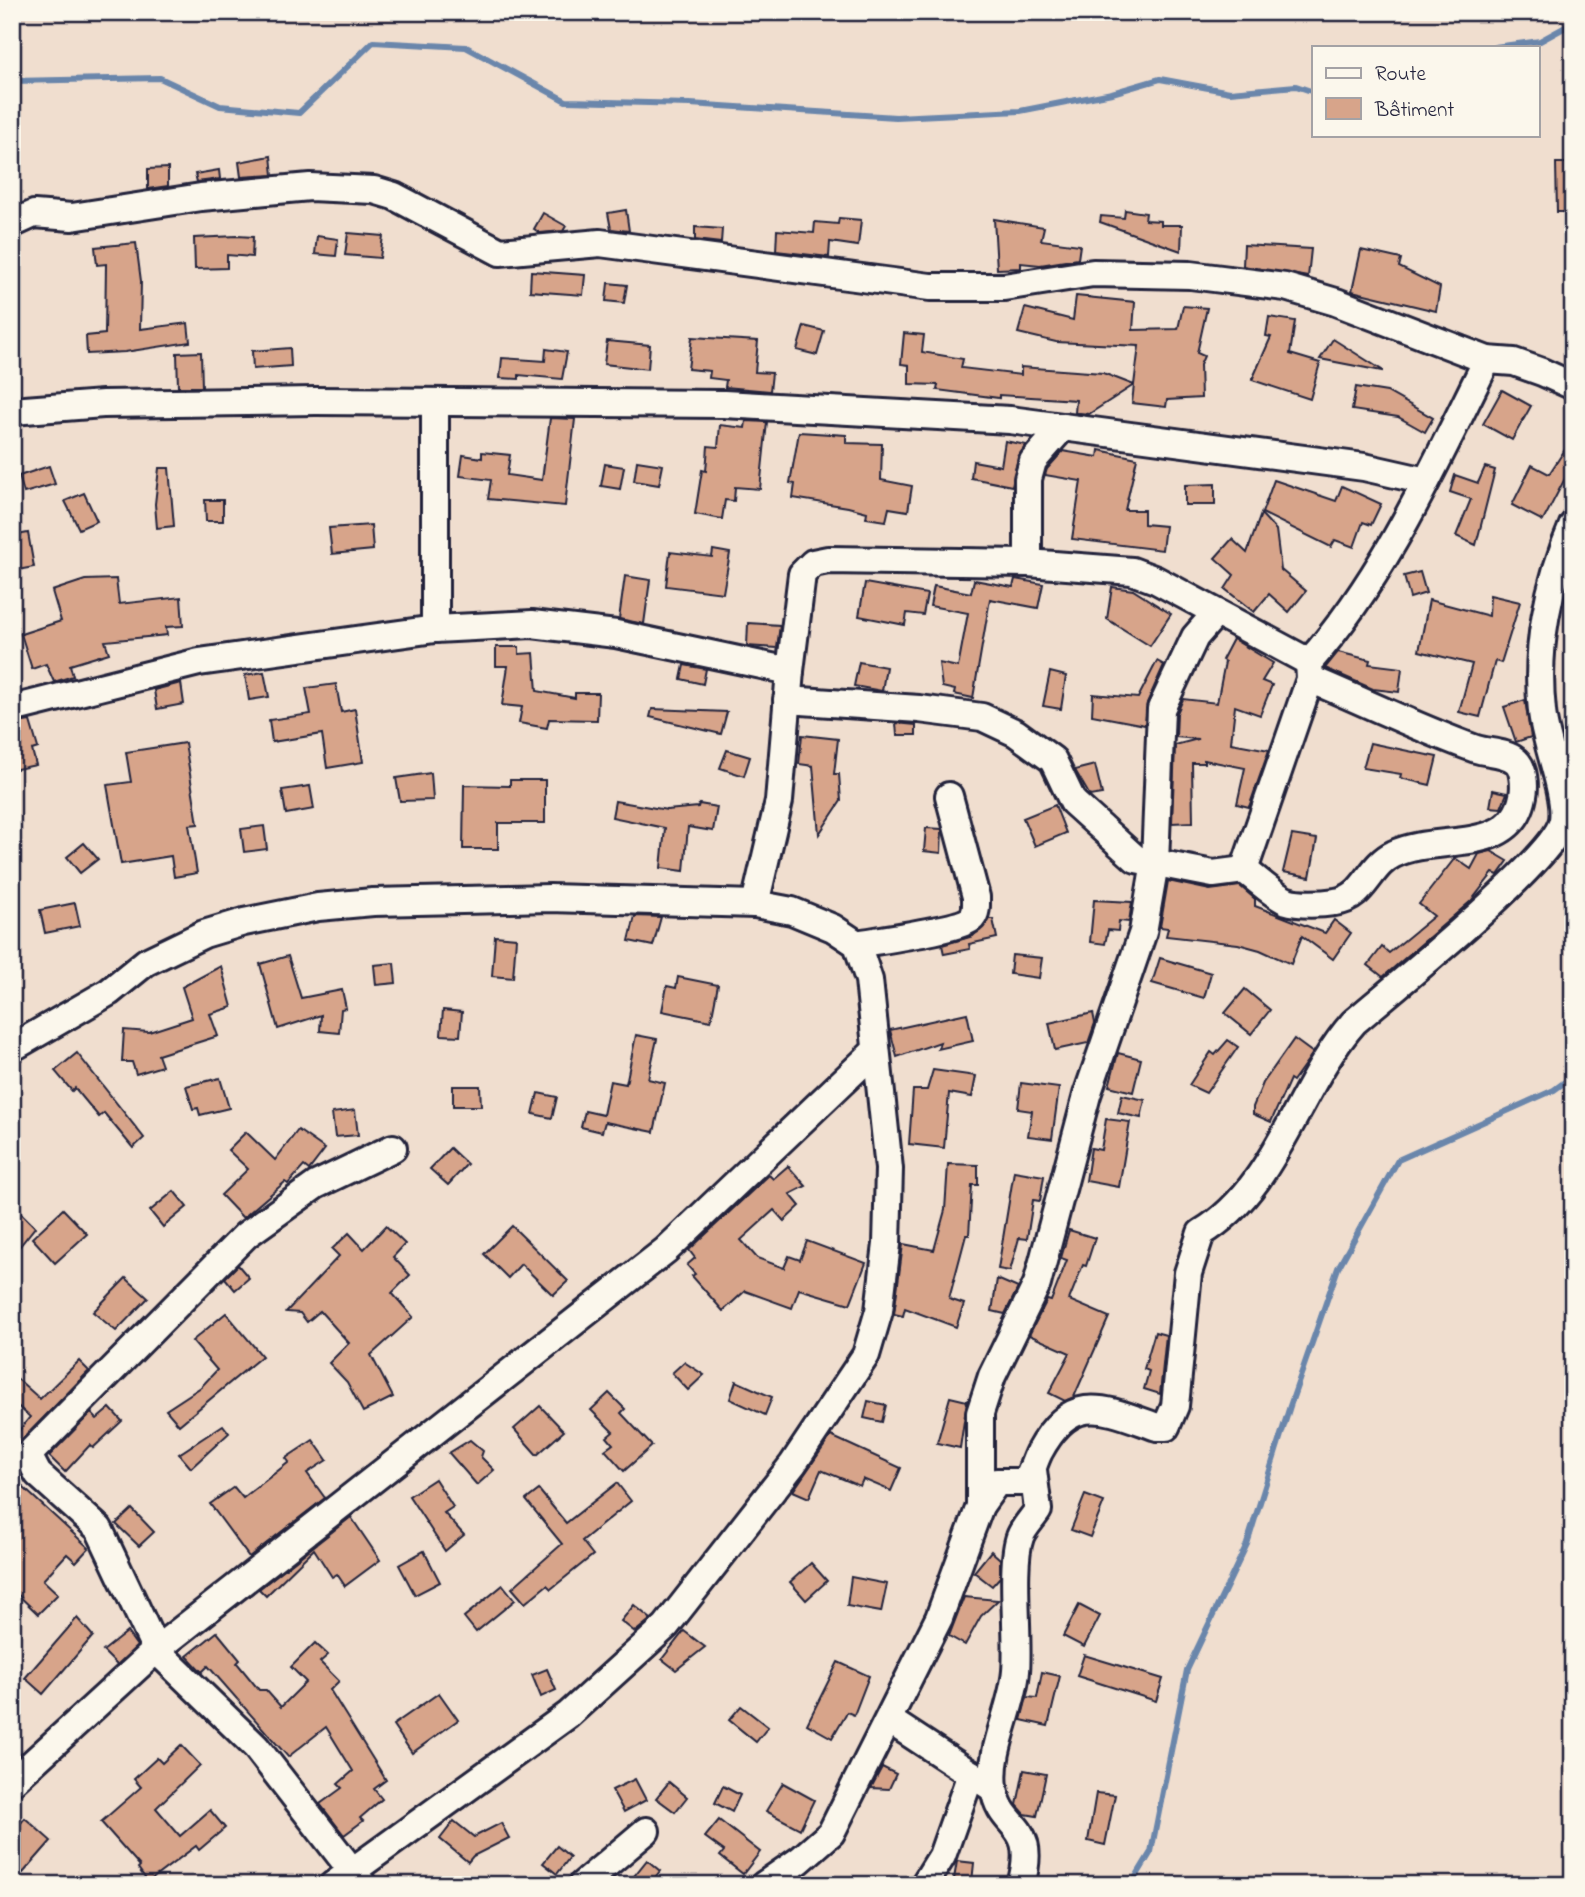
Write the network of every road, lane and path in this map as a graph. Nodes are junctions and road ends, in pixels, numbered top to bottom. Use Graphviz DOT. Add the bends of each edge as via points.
graph roads {
  1 [pos="12,224"];
  2 [pos="1486,360"];
  3 [pos="1573,386"];
  4 [pos="435,402"];
  5 [pos="12,411"];
  6 [pos="1063,427"];
  7 [pos="1426,481"];
  8 [pos="1573,525"];
  9 [pos="1028,563"];
  10 [pos="1216,613"];
  11 [pos="435,629"];
  12 [pos="790,671"];
  13 [pos="1309,671"];
  14 [pos="787,700"];
  15 [pos="12,709"];
  16 [pos="949,796"];
  17 [pos="1155,863"];
  18 [pos="1244,870"];
  19 [pos="755,904"];
  20 [pos="858,944"];
  21 [pos="12,1048"];
  22 [pos="875,1051"];
  23 [pos="393,1148"];
  24 [pos="1033,1470"];
  25 [pos="979,1506"];
  26 [pos="156,1650"];
  27 [pos="889,1720"];
  28 [pos="971,1774"];
  29 [pos="12,1782"];
  30 [pos="994,1789"];
  31 [pos="646,1831"];
  32 [pos="348,1880"];
  33 [pos="582,1885"];
  34 [pos="764,1885"];
  35 [pos="924,1885"];
  36 [pos="1021,1885"];
  1 -- 2 [label="street" via="34,214 72,217 201,197 310,187 374,190 500,252 600,243 930,287 1004,287 1093,273 1190,275 1285,287"];
  2 -- 3 [label="street" via="1514,362"];
  2 -- 7 [label="street"];
  4 -- 5 [label="street" via="103,404"];
  4 -- 6 [label="street" via="724,404"];
  4 -- 11 [label="street"];
  6 -- 7 [label="street" via="1364,467"];
  6 -- 9 [label="street" via="1032,461"];
  7 -- 13 [label="street" via="1343,624"];
  8 -- 24 [label="street" via="1548,596 1542,650 1542,712 1563,820 1553,841 1486,908 1354,1022 1337,1042 1283,1139 1236,1206 1202,1233 1188,1273 1175,1406 1166,1427 1105,1409 1074,1412 1056,1426 1037,1454"];
  9 -- 10 [label="street" via="1132,571"];
  9 -- 12 [label="street" via="813,563 802,573"];
  10 -- 13 [label="street"];
  10 -- 17 [label="street" via="1195,638 1161,709"];
  11 -- 12 [label="street" via="532,624 616,634"];
  11 -- 15 [label="street" via="199,662"];
  12 -- 14 [label="street"];
  13 -- 18 [label="street"];
  13 -- 18 [label="street" via="1478,749 1514,759 1521,767 1522,801 1516,817 1489,838 1419,844 1392,855 1376,867 1360,892 1335,902 1287,901"];
  14 -- 17 [label="street" via="982,717 1016,733 1053,760 1073,802 1136,859"];
  14 -- 19 [label="street" via="779,801"];
  16 -- 20 [label="street" via="976,897 972,918 958,927"];
  17 -- 18 [label="street" via="1213,874"];
  17 -- 25 [label="street" via="1143,932 1087,1095 1037,1284 979,1413"];
  19 -- 20 [label="street" via="792,911"];
  19 -- 21 [label="street" via="550,898 318,907 204,934 146,962 108,992"];
  20 -- 22 [label="street" via="870,980"];
  22 -- 26 [label="street" via="666,1250"];
  22 -- 32 [label="street" via="890,1210 878,1311 866,1355 793,1464 666,1626 568,1715"];
  23 -- 26 [label="street" via="316,1185 246,1235 28,1455 38,1475 99,1529"];
  24 -- 25 [label="street" via="1026,1482 997,1482"];
  24 -- 30 [label="street" via="1038,1510 1020,1537 1016,1673"];
  25 -- 27 [label="street" via="939,1618"];
  26 -- 29 [label="street"];
  26 -- 32 [label="street" via="256,1747"];
  27 -- 28 [label="street"];
  27 -- 34 [label="street" via="831,1833"];
  28 -- 30 [label="street"];
  28 -- 35 [label="street" via="942,1856"];
  30 -- 36 [label="street" via="1024,1837 1028,1854"];
  31 -- 33 [label="street"];
}
